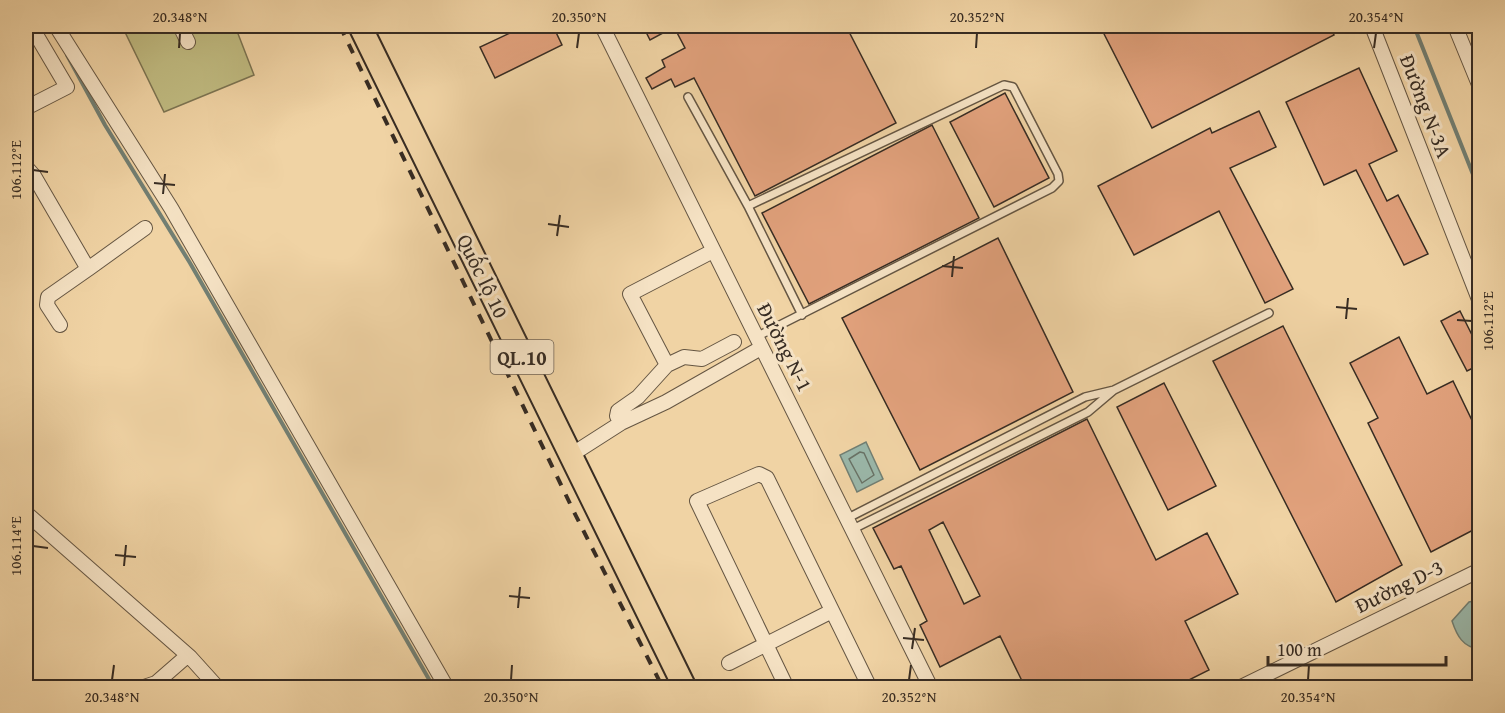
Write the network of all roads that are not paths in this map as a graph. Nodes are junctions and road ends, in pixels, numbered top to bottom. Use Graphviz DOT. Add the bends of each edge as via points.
graph roads {
  1 [pos="31,26"];
  2 [pos="56,26"];
  3 [pos="180,26"];
  4 [pos="360,26"];
  5 [pos="602,26"];
  6 [pos="1372,26"];
  7 [pos="1455,26"];
  8 [pos="188,42"];
  9 [pos="1479,87"];
  10 [pos="688,97"];
  11 [pos="26,108"];
  12 [pos="26,166"];
  13 [pos="748,206"];
  14 [pos="145,228"];
  15 [pos="713,250"];
  16 [pos="88,269"];
  17 [pos="1479,302"];
  18 [pos="1269,313"];
  19 [pos="802,315"];
  20 [pos="60,325"];
  21 [pos="734,342"];
  22 [pos="759,342"];
  23 [pos="667,365"];
  24 [pos="1114,390"];
  25 [pos="621,423"];
  26 [pos="571,455"];
  27 [pos="26,513"];
  28 [pos="851,523"];
  29 [pos="1479,570"];
  30 [pos="832,611"];
  31 [pos="766,644"];
  32 [pos="188,656"];
  33 [pos="729,663"];
  34 [pos="141,687"];
  35 [pos="218,687"];
  36 [pos="447,687"];
  37 [pos="685,687"];
  38 [pos="787,687"];
  39 [pos="870,687"];
  40 [pos="931,687"];
  41 [pos="1239,687"];
  1 -- 11 [label="street" via="67,87"];
  2 -- 36 [label="street" via="171,207"];
  3 -- 8 [label="street"];
  4 -- 26 [label="highway, Quốc lộ 10 / QL.10"];
  5 -- 15 [label="street, Đường N-1"];
  6 -- 17 [label="street, Đường N-3A"];
  7 -- 9 [label="street"];
  10 -- 13 [label="lane"];
  12 -- 16 [label="street"];
  13 -- 19 [label="lane"];
  13 -- 19 [label="lane" via="1004,84 1013,87 1058,174 1059,181 1052,188"];
  14 -- 16 [label="street"];
  15 -- 22 [label="street, Đường N-1"];
  15 -- 23 [label="street" via="630,294"];
  16 -- 20 [label="street" via="48,297 47,305"];
  18 -- 24 [label="lane"];
  19 -- 22 [label="lane"];
  21 -- 23 [label="street" via="702,359 684,357"];
  22 -- 25 [label="street" via="666,402"];
  22 -- 28 [label="street, Đường N-1"];
  23 -- 25 [label="street" via="638,397 618,411 616,416"];
  24 -- 28 [label="lane" via="1085,397"];
  24 -- 28 [label="lane" via="1088,412"];
  25 -- 26 [label="street"];
  26 -- 37 [label="highway, Quốc lộ 10 / QL.10"];
  27 -- 32 [label="street"];
  28 -- 40 [label="street, Đường N-1"];
  29 -- 41 [label="street, Đường D-3"];
  30 -- 31 [label="street"];
  30 -- 31 [label="street" via="765,476 755,475 697,501"];
  30 -- 39 [label="street"];
  31 -- 33 [label="street"];
  31 -- 38 [label="street"];
  32 -- 34 [label="street" via="156,683"];
  32 -- 35 [label="street"];
}
